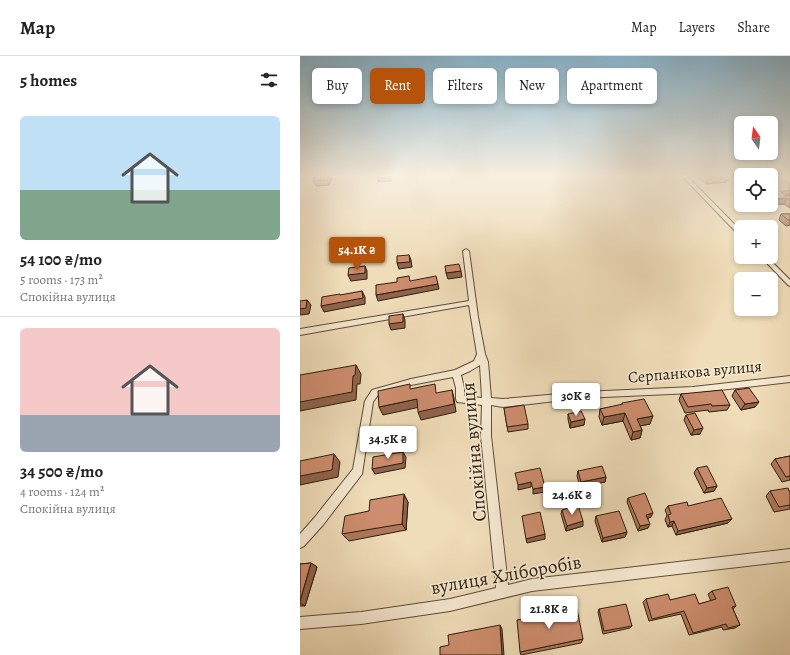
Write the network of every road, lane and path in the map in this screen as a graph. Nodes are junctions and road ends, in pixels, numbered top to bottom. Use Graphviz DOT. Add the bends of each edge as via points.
graph roads {
  1 [pos="710,203"];
  2 [pos="734,227"];
  3 [pos="466,251"];
  4 [pos="771,264"];
  5 [pos="790,284"];
  6 [pos="473,306"];
  7 [pos="300,332"];
  8 [pos="481,354"];
  9 [pos="456,373"];
  10 [pos="790,379"];
  11 [pos="487,401"];
  12 [pos="300,542"];
  13 [pos="790,555"];
  14 [pos="503,592"];
  15 [pos="300,624"];
  1 -- 2 [label="street"];
  3 -- 6 [label="street, Спокійна вулиця"];
  4 -- 5 [label="street"];
  6 -- 7 [label="street"];
  6 -- 8 [label="street, Спокійна вулиця"];
  8 -- 9 [label="street, Спокійна вулиця" via="477,363"];
  8 -- 11 [label="street, Спокійна вулиця"];
  9 -- 11 [label="street, Серпанкова вулиця" via="460,399"];
  9 -- 12 [label="street, Спокійна вулиця" via="375,392 369,401 358,471"];
  10 -- 11 [label="street, Серпанкова вулиця" via="693,390 582,395 503,403"];
  11 -- 14 [label="street, Спокійна вулиця" via="486,436"];
  13 -- 14 [label="street, вулиця Хліборобів" via="532,585"];
  14 -- 15 [label="street, вулиця Хліборобів" via="450,605"];
}
